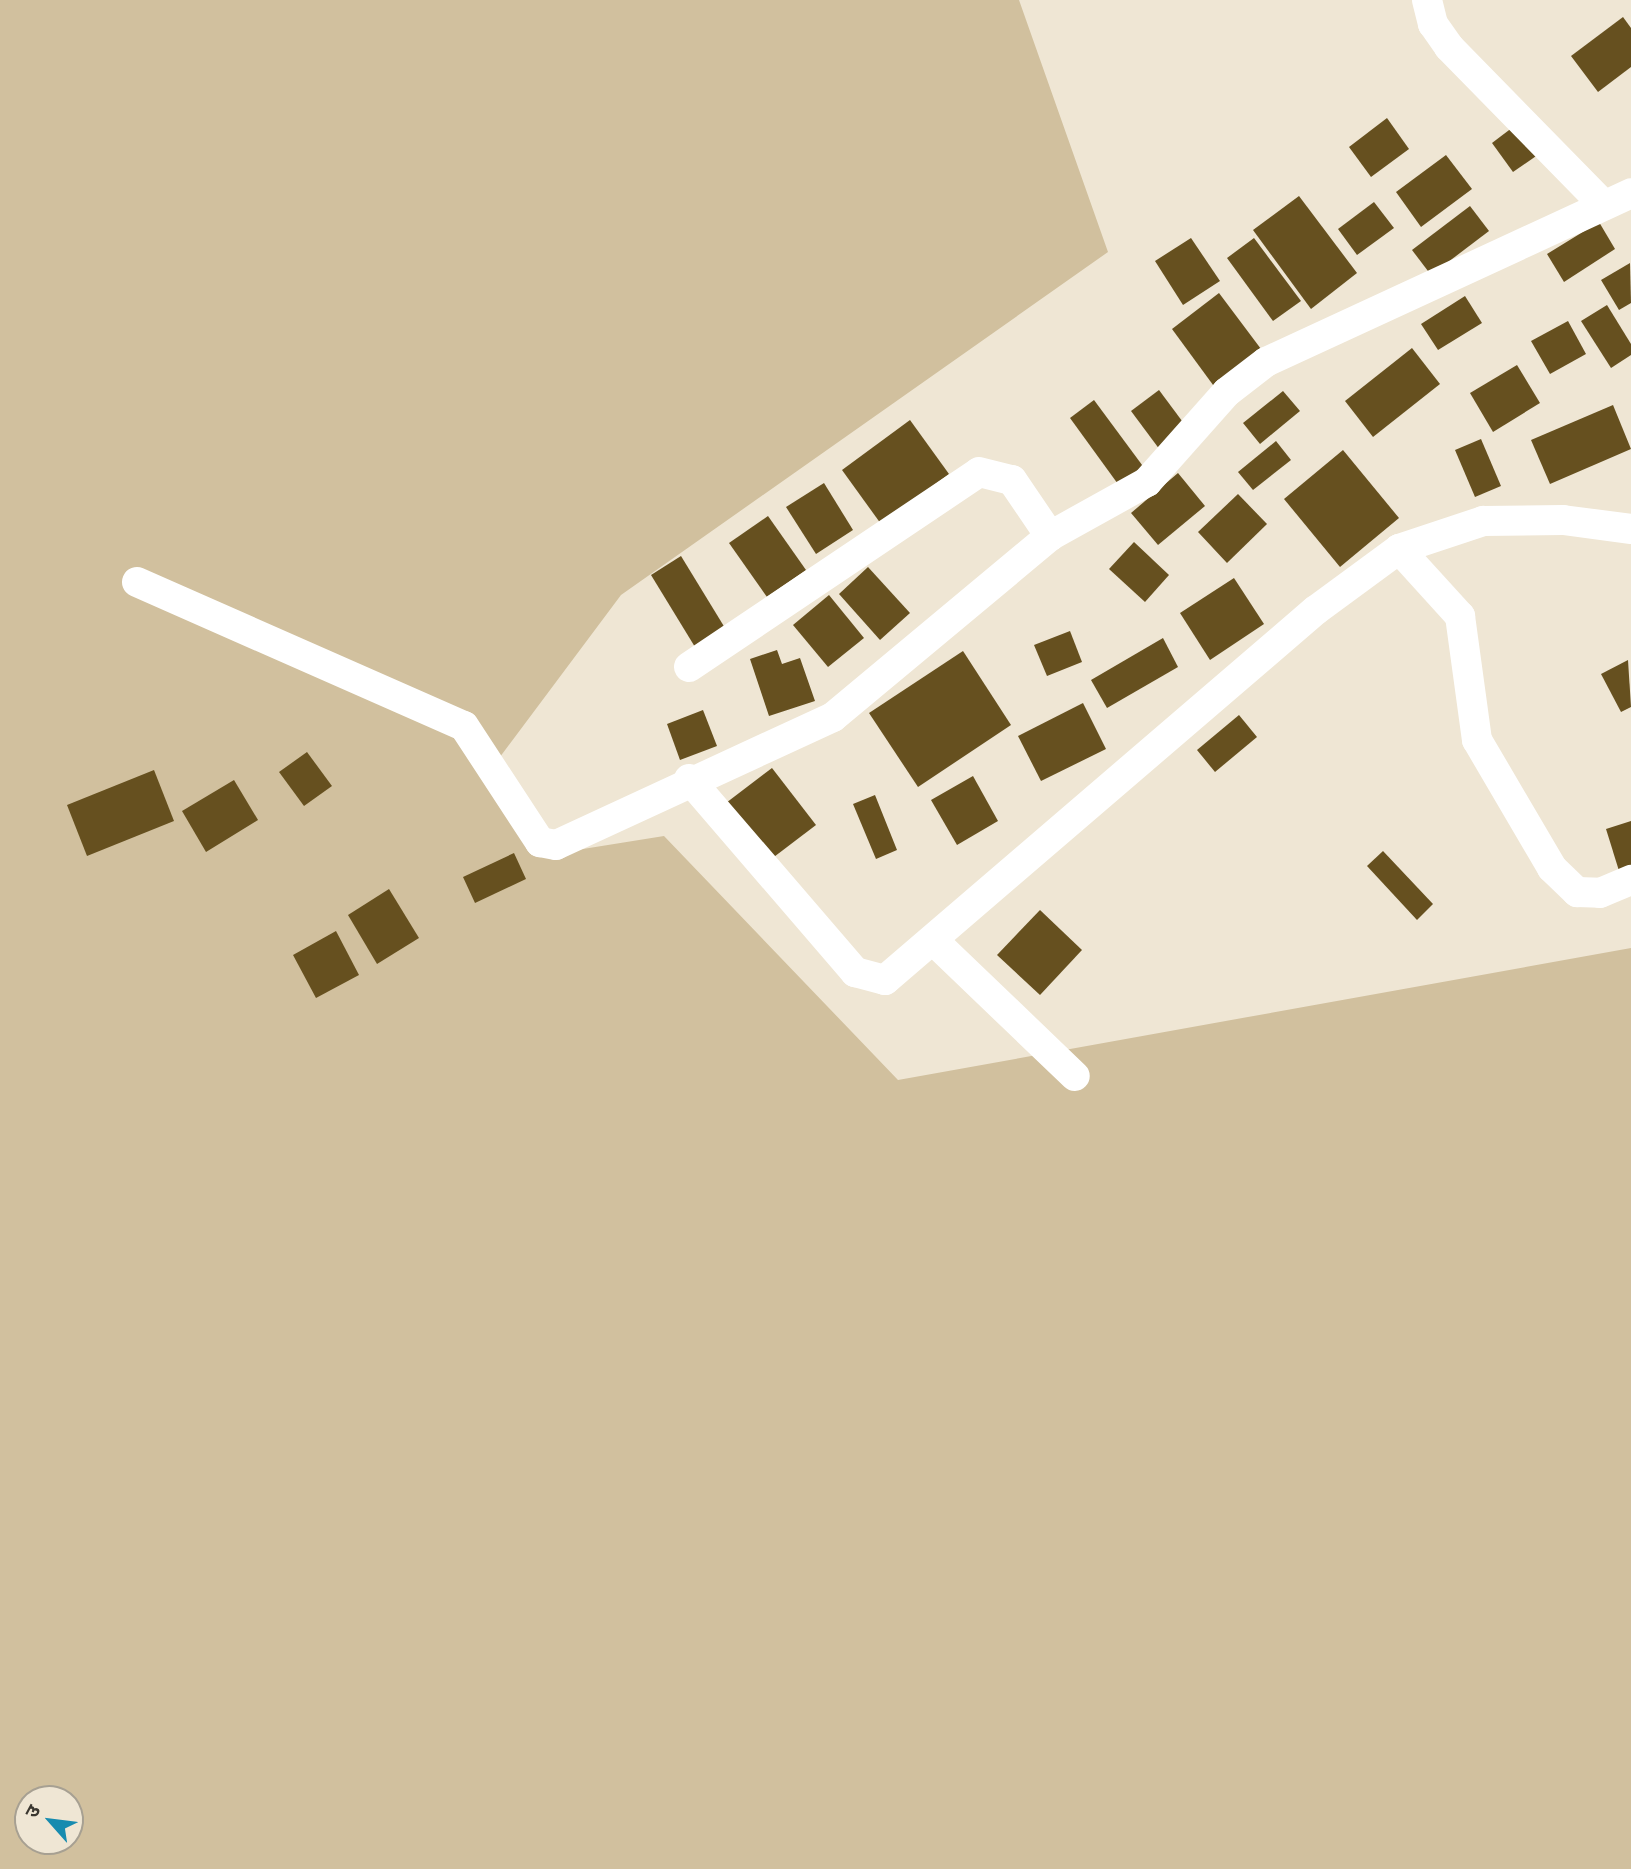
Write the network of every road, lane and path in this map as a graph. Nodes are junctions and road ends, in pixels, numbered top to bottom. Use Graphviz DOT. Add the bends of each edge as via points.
graph roads {
  1 [pos="1427,0"];
  2 [pos="1631,193"];
  3 [pos="1601,202"];
  4 [pos="1631,529"];
  5 [pos="1050,536"];
  6 [pos="1399,549"];
  7 [pos="137,582"];
  8 [pos="689,667"];
  9 [pos="689,779"];
  10 [pos="1631,880"];
  11 [pos="934,941"];
  12 [pos="1075,1076"];
  1 -- 3 [label="street" via="1433,24 1449,47"];
  2 -- 3 [label="street"];
  3 -- 5 [label="street" via="1266,362 1227,392 1147,482"];
  4 -- 6 [label="street" via="1563,520 1483,521"];
  5 -- 8 [label="street" via="1012,480 979,471"];
  5 -- 9 [label="street" via="833,717"];
  6 -- 10 [label="street" via="1460,616 1477,740 1552,868 1577,892 1600,893"];
  6 -- 11 [label="street" via="1316,610"];
  7 -- 9 [label="street" via="464,726 544,845 556,845"];
  9 -- 11 [label="street" via="855,972 885,980"];
  11 -- 12 [label="street"];
}
